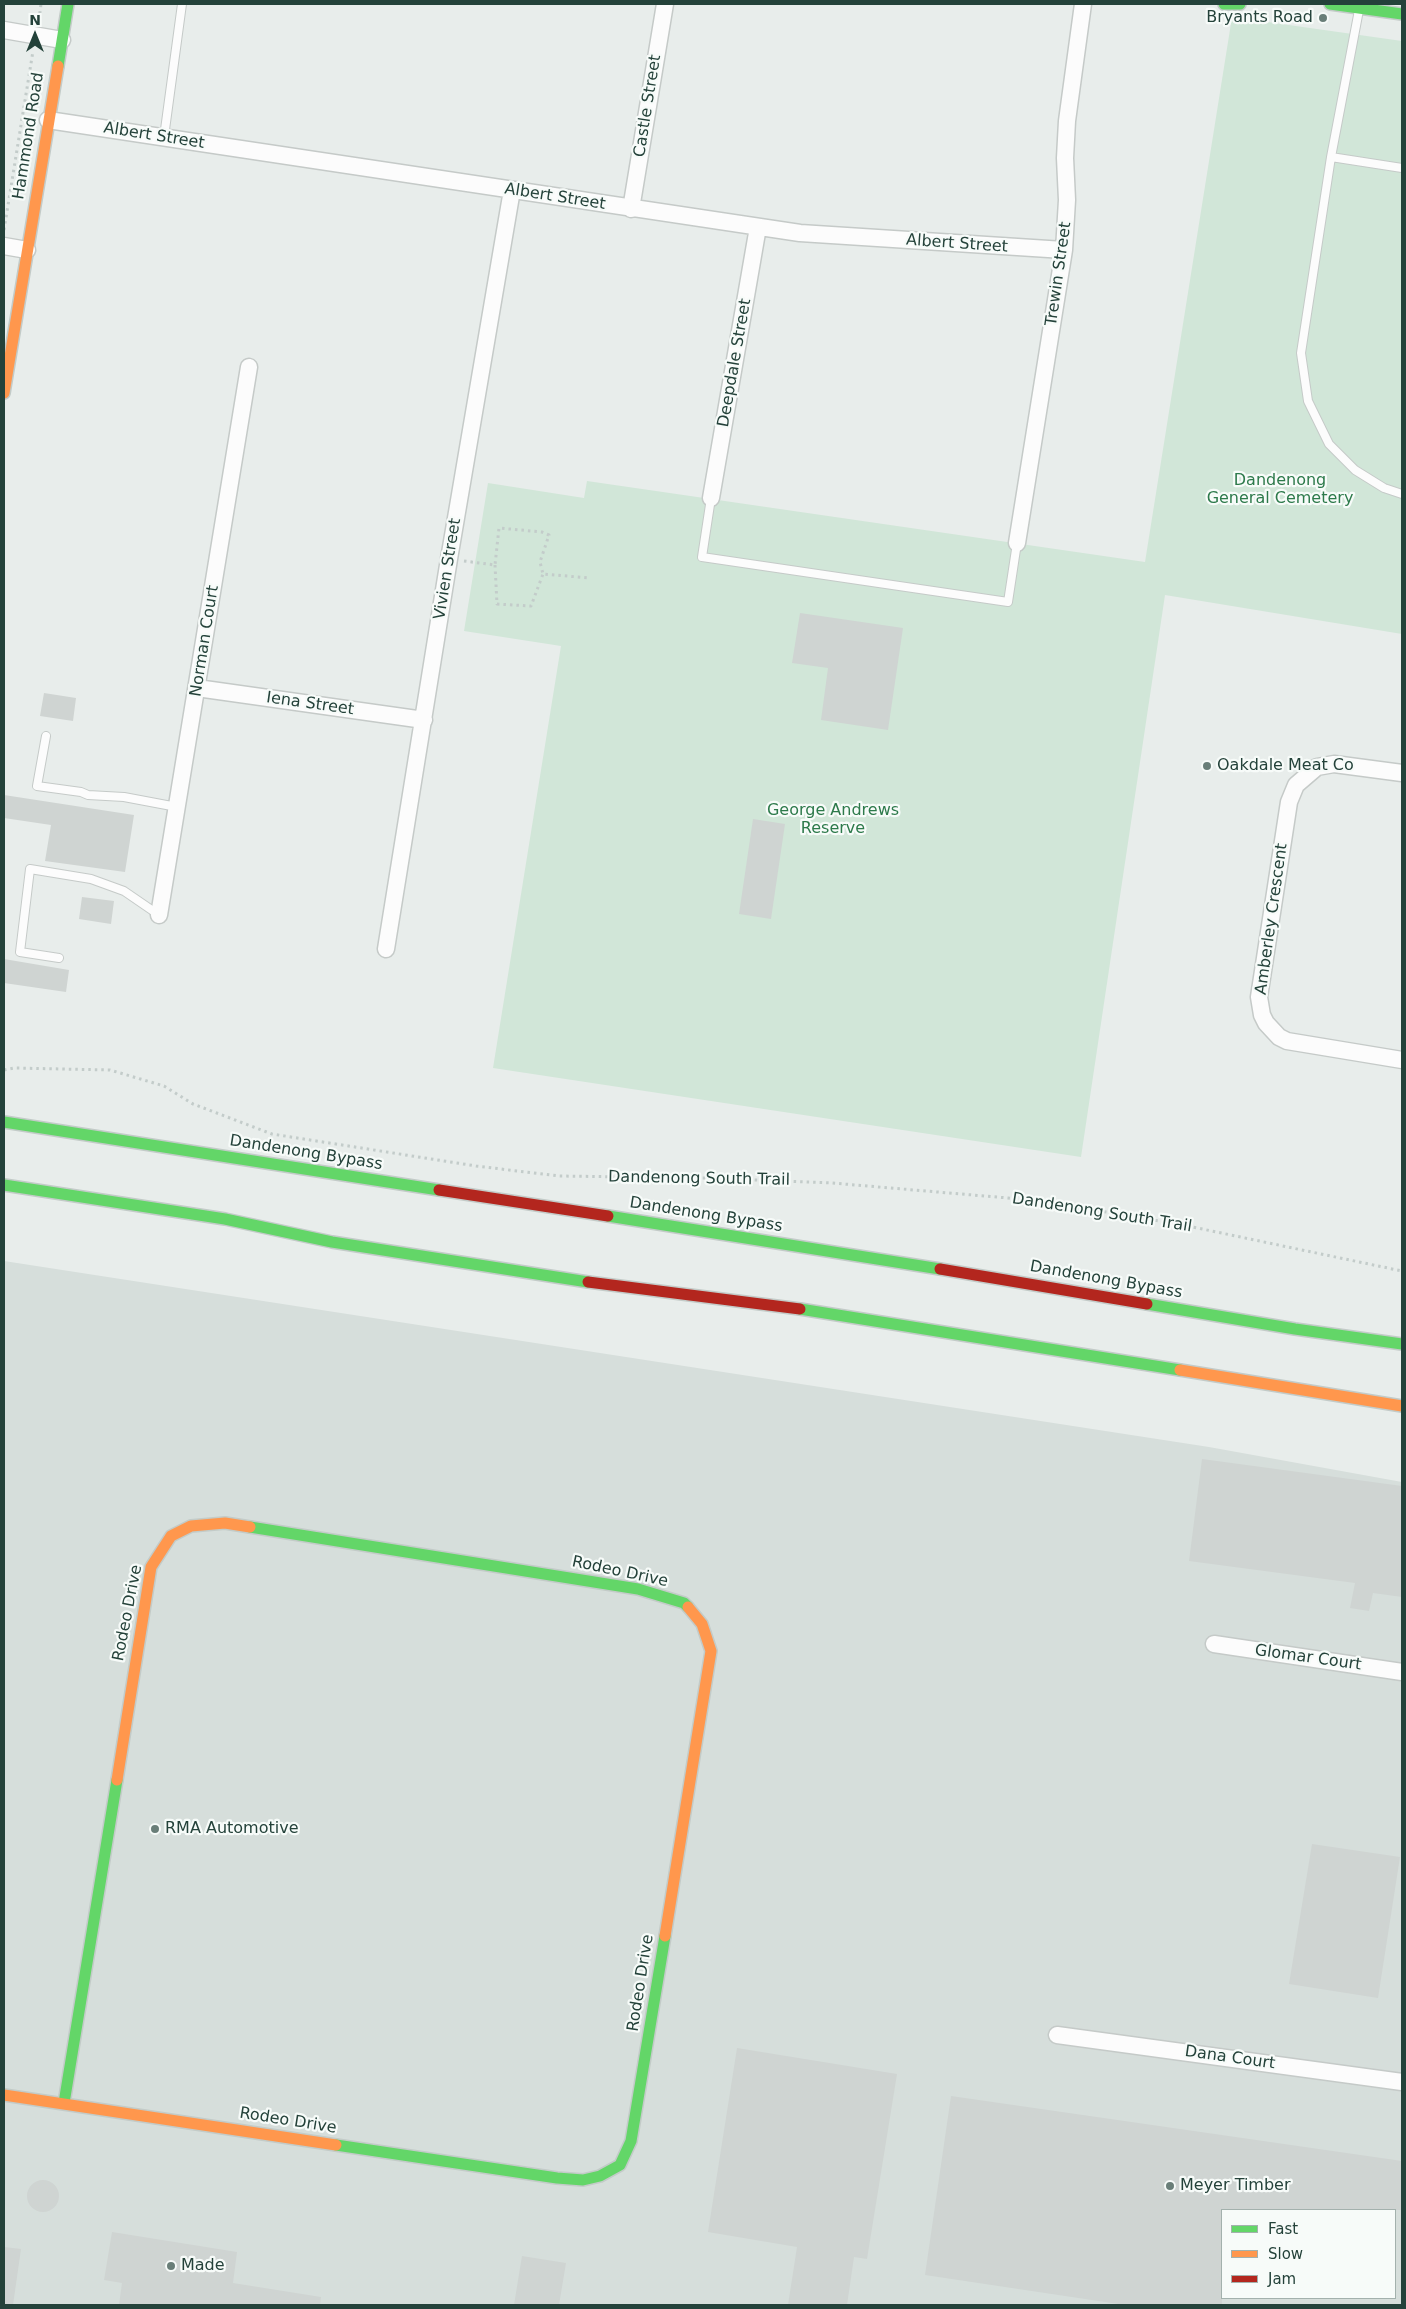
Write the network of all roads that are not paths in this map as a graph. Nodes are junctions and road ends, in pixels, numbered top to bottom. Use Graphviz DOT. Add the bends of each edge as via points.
graph roads {
  1 [pos="68,4"];
  2 [pos="182,4"];
  3 [pos="665,4"];
  4 [pos="1083,4"];
  5 [pos="1224,4"];
  6 [pos="1240,4"];
  7 [pos="1330,4"];
  8 [pos="1359,8"];
  9 [pos="1402,14"];
  10 [pos="4,30"];
  11 [pos="62,40"];
  12 [pos="48,120"];
  13 [pos="164,137"];
  14 [pos="1331,157"];
  15 [pos="1402,168"];
  16 [pos="512,190"];
  17 [pos="631,209"];
  18 [pos="758,227"];
  19 [pos="4,246"];
  20 [pos="27,250"];
  21 [pos="1064,250"];
  22 [pos="249,367"];
  23 [pos="4,392"];
  24 [pos="1402,494"];
  25 [pos="711,498"];
  26 [pos="1017,543"];
  27 [pos="197,688"];
  28 [pos="424,720"];
  29 [pos="46,736"];
  30 [pos="1402,773"];
  31 [pos="177,807"];
  32 [pos="159,915"];
  33 [pos="386,949"];
  34 [pos="59,958"];
  35 [pos="1402,1060"];
  36 [pos="4,1122"];
  37 [pos="4,1185"];
  38 [pos="20,1188"];
  39 [pos="4,1193"];
  40 [pos="1402,1344"];
  41 [pos="1402,1406"];
  42 [pos="1214,1644"];
  43 [pos="1402,1672"];
  44 [pos="1057,2035"];
  45 [pos="1402,2082"];
  46 [pos="4,2093"];
  47 [pos="64,2103"];
  1 -- 11 [label="main road, Hammond Road"];
  2 -- 13 [label="lane"];
  3 -- 17 [label="street, Castle Street"];
  4 -- 21 [label="street, Trewin Street" via="1066,121"];
  5 -- 6 [label="main road"];
  7 -- 8 [label="main road"];
  8 -- 9 [label="main road"];
  8 -- 14 [label="lane"];
  10 -- 11 [label="street"];
  11 -- 12 [label="main road, Hammond Road"];
  12 -- 13 [label="street, Albert Street"];
  12 -- 20 [label="main road, Hammond Road"];
  13 -- 16 [label="street, Albert Street"];
  14 -- 15 [label="lane"];
  14 -- 24 [label="lane" via="1301,353 1308,401 1329,444 1355,470 1384,488"];
  16 -- 17 [label="street, Albert Street"];
  16 -- 28 [label="street, Vivien Street"];
  17 -- 18 [label="street, Albert Street"];
  18 -- 21 [label="street, Albert Street" via="835,236"];
  18 -- 25 [label="street, Deepdale Street"];
  19 -- 20 [label="street"];
  20 -- 23 [label="main road, Hammond Road"];
  21 -- 26 [label="street, Trewin Street"];
  22 -- 27 [label="street, Norman Court"];
  25 -- 26 [label="lane" via="702,557 1008,602"];
  27 -- 28 [label="street, Iena Street"];
  27 -- 31 [label="street, Norman Court"];
  28 -- 33 [label="street, Vivien Street"];
  29 -- 31 [label="lane" via="37,786"];
  30 -- 35 [label="street, Amberley Crescent" via="1344,764 1326,765 1309,772 1296,785 1289,802 1259,997 1266,1023 1287,1041"];
  31 -- 32 [label="street, Norman Court"];
  32 -- 34 [label="lane" via="124,891 91,879 30,869 20,952"];
  36 -- 40 [label="main road, Dandenong Bypass"];
  37 -- 38 [label="main road"];
  38 -- 39 [label="main road"];
  38 -- 41 [label="main road" via="226,1219 332,1242 504,1270 779,1306"];
  42 -- 43 [label="street, Glomar Court"];
  44 -- 45 [label="street, Dana Court"];
  46 -- 47 [label="main road, Rodeo Drive"];
  47 -- 47 [label="main road, Rodeo Drive" via="557,2178 583,2180 600,2176 620,2165 631,2141 705,1693 711,1651 702,1624 684,1603 629,1587 225,1523 191,1526 171,1536 151,1567"];
}
